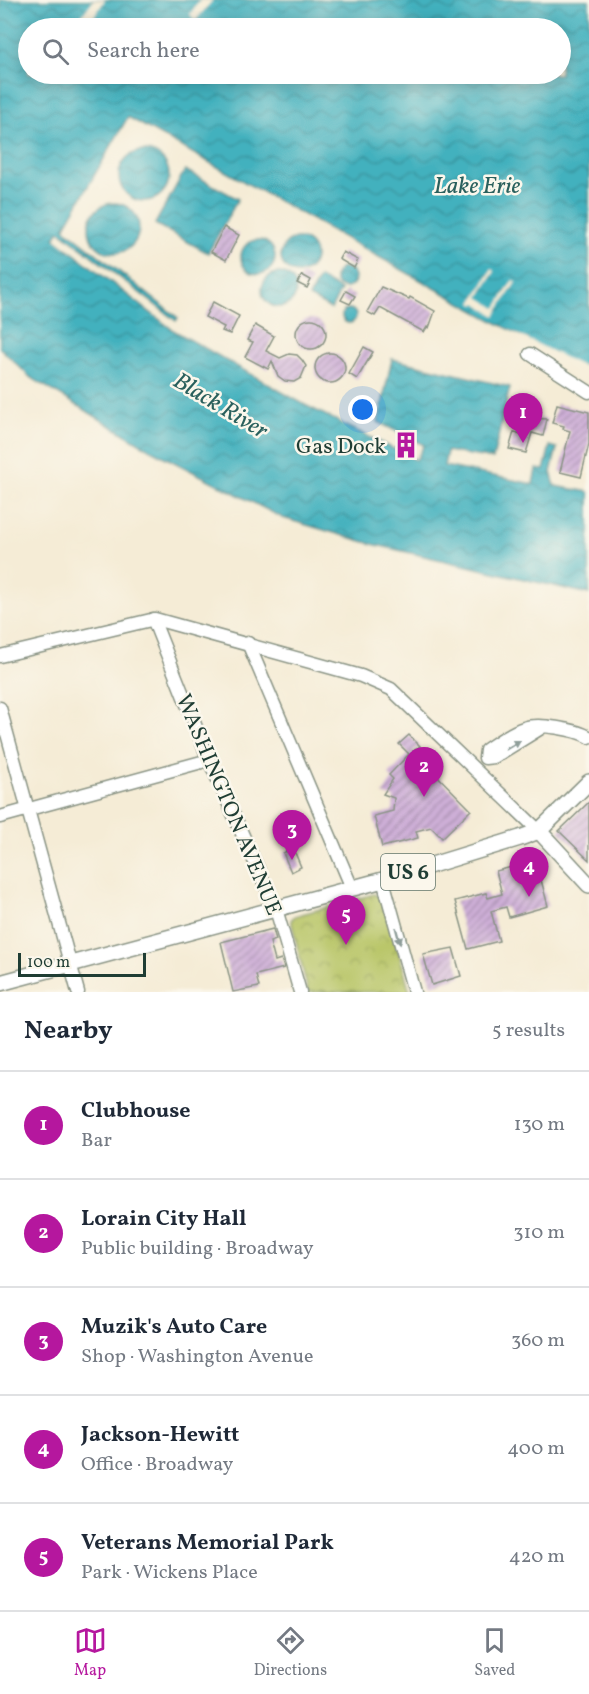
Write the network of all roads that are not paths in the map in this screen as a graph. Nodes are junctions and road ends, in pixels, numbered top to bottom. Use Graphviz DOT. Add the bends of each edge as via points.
graph roads {
  1 [pos="530,354"];
  2 [pos="589,392"];
  3 [pos="153,619"];
  4 [pos="248,643"];
  5 [pos="0,656"];
  6 [pos="0,708"];
  7 [pos="589,736"];
  8 [pos="209,760"];
  9 [pos="474,769"];
  10 [pos="589,782"];
  11 [pos="27,809"];
  12 [pos="0,817"];
  13 [pos="539,831"];
  14 [pos="383,880"];
  15 [pos="589,885"];
  16 [pos="352,888"];
  17 [pos="276,909"];
  18 [pos="70,964"];
  19 [pos="0,983"];
  20 [pos="78,992"];
  21 [pos="300,992"];
  22 [pos="414,992"];
  1 -- 2 [label="street"];
  3 -- 4 [label="street"];
  3 -- 5 [label="street"];
  3 -- 8 [label="street, WASHINGTON AVENUE"];
  4 -- 9 [label="street" via="384,684"];
  4 -- 16 [label="street"];
  6 -- 11 [label="street"];
  7 -- 9 [label="street" via="566,729 521,728 486,750 485,758"];
  8 -- 11 [label="street"];
  8 -- 17 [label="street, WASHINGTON AVENUE"];
  9 -- 13 [label="street"];
  10 -- 13 [label="main road, US 6"];
  11 -- 12 [label="street"];
  11 -- 18 [label="street"];
  13 -- 14 [label="main road, US 6"];
  13 -- 15 [label="main road"];
  14 -- 16 [label="main road, US 6"];
  14 -- 22 [label="street, one-way"];
  16 -- 17 [label="main road, US 6"];
  17 -- 18 [label="main road, US 6"];
  17 -- 21 [label="street, WASHINGTON AVENUE"];
  18 -- 19 [label="main road, US 6"];
  18 -- 20 [label="street"];
}
